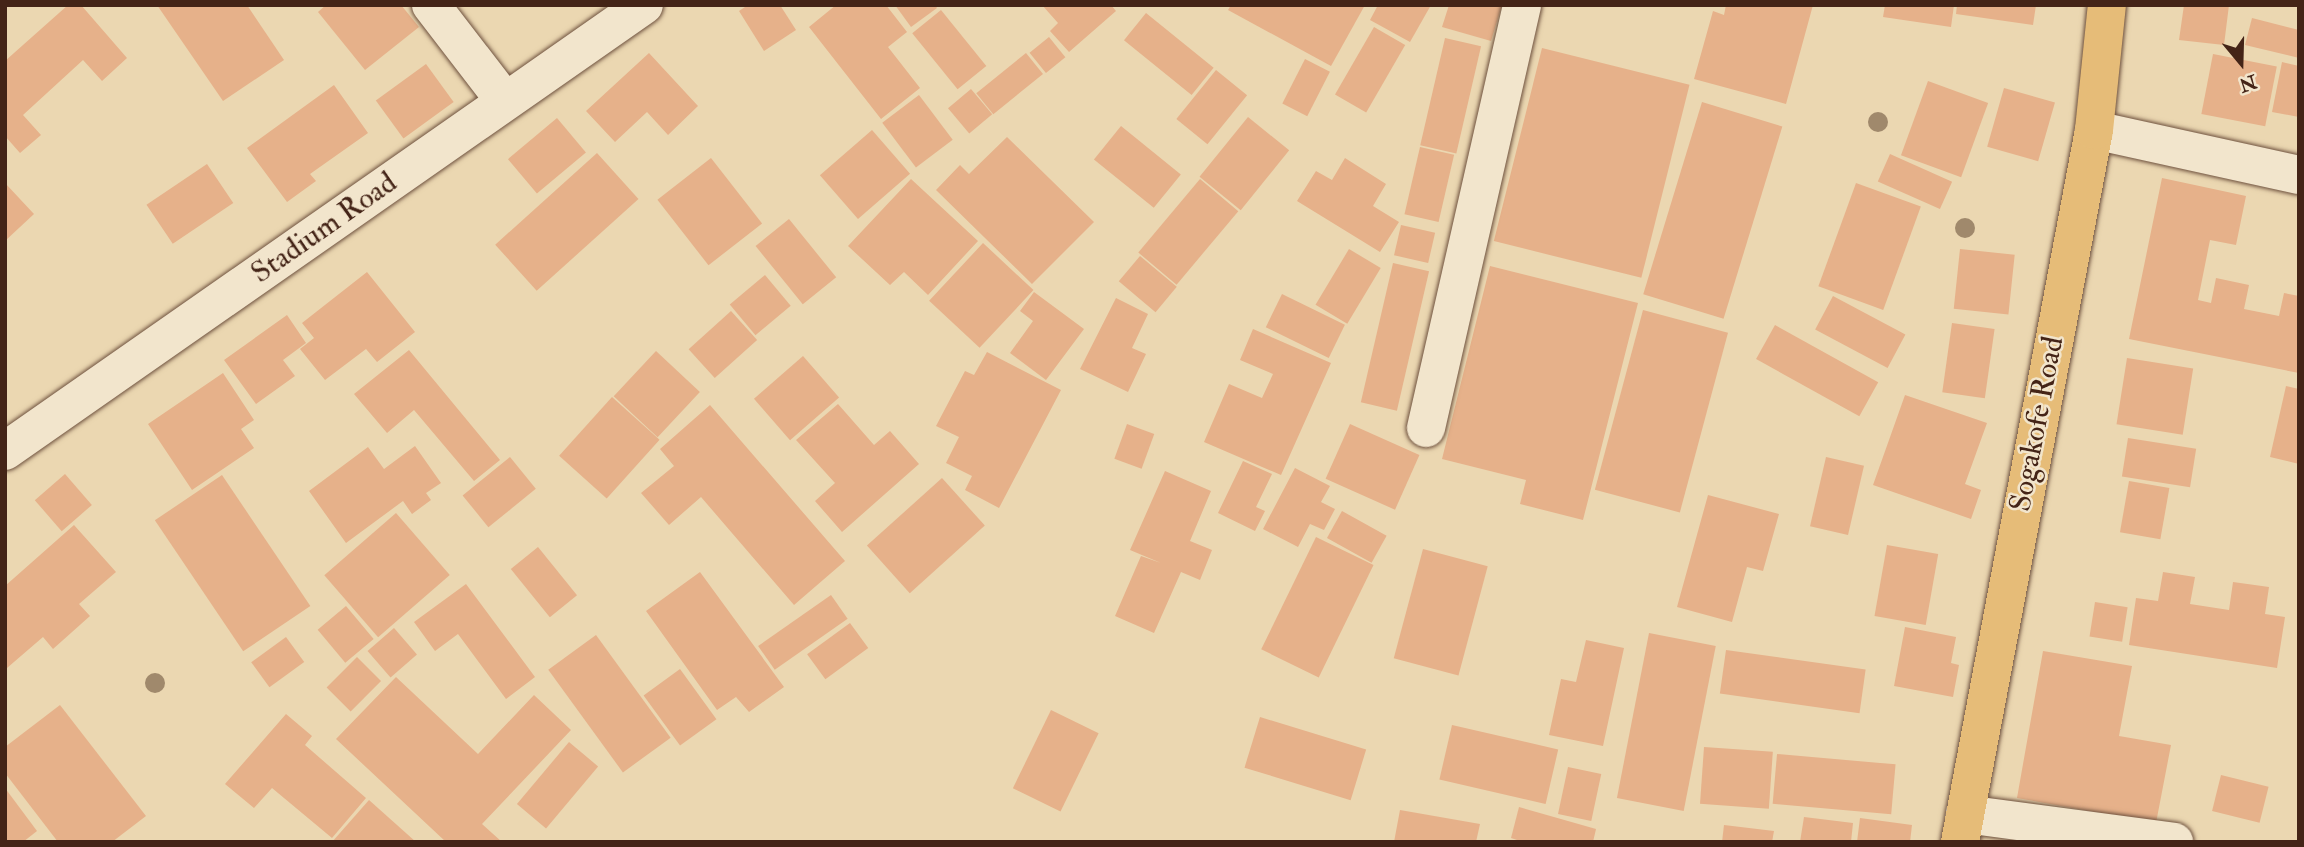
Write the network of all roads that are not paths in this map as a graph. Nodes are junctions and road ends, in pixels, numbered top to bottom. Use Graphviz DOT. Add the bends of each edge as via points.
graph roads {
  1 [pos="431,5"];
  2 [pos="644,5"];
  3 [pos="1522,5"];
  4 [pos="2107,5"];
  5 [pos="505,101"];
  6 [pos="2094,130"];
  7 [pos="2299,175"];
  8 [pos="1426,428"];
  9 [pos="5,451"];
  10 [pos="1963,828"];
  11 [pos="2174,842"];
  1 -- 5 [label="street"];
  2 -- 5 [label="street, Stadium Road"];
  3 -- 8 [label="street"];
  4 -- 6 [label="main road, Sogakofe Road"];
  5 -- 9 [label="street, Stadium Road"];
  6 -- 7 [label="street"];
  6 -- 10 [label="main road, Sogakofe Road"];
  10 -- 11 [label="street"];
}
